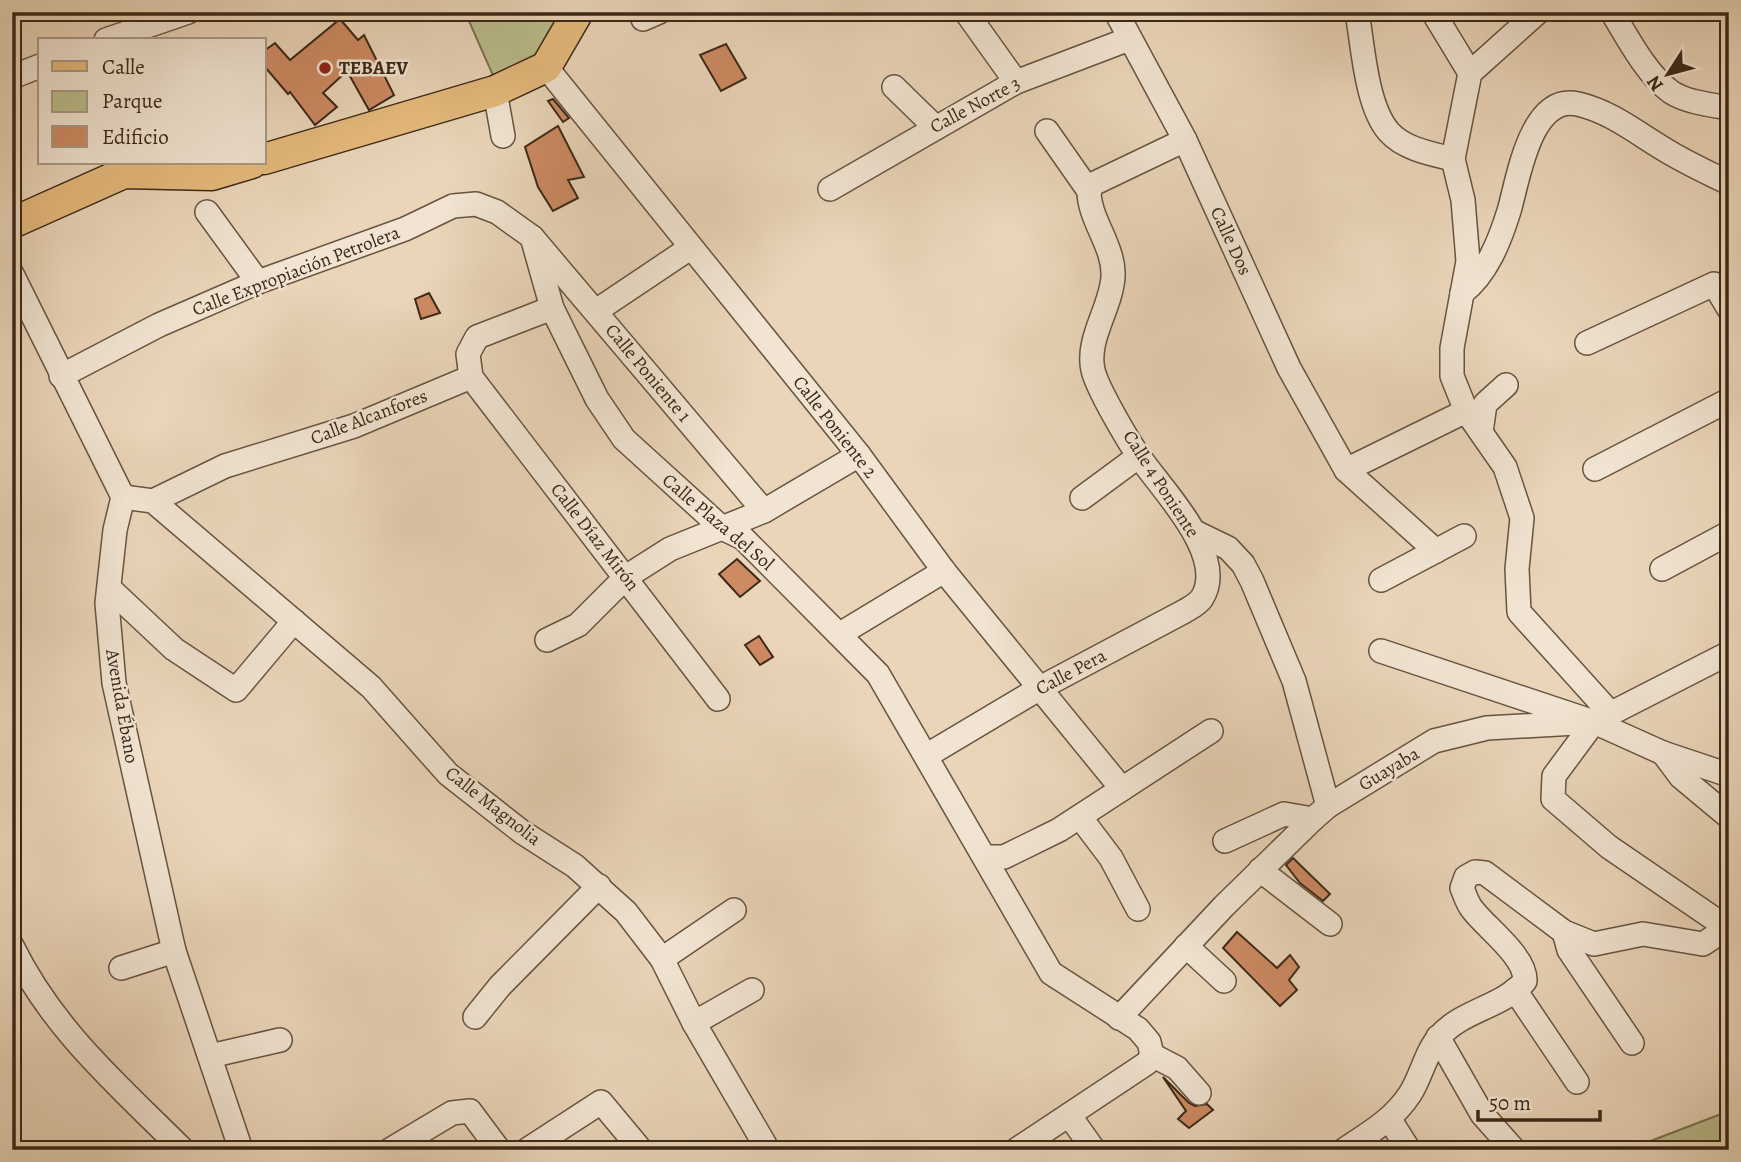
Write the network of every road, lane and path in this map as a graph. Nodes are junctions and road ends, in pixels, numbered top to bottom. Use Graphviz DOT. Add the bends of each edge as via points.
graph roads {
  1 [pos="188,12"];
  2 [pos="578,12"];
  3 [pos="966,12"];
  4 [pos="1116,12"];
  5 [pos="1357,12"];
  6 [pos="1433,12"];
  7 [pos="1538,12"];
  8 [pos="1612,12"];
  9 [pos="118,38"];
  10 [pos="1129,39"];
  11 [pos="38,67"];
  12 [pos="546,67"];
  13 [pos="1470,73"];
  14 [pos="12,77"];
  15 [pos="1016,82"];
  16 [pos="894,87"];
  17 [pos="495,91"];
  18 [pos="1729,108"];
  19 [pos="935,127"];
  20 [pos="1047,131"];
  21 [pos="503,136"];
  22 [pos="1185,140"];
  23 [pos="266,158"];
  24 [pos="1453,159"];
  25 [pos="248,164"];
  26 [pos="1729,183"];
  27 [pos="830,189"];
  28 [pos="1089,191"];
  29 [pos="207,212"];
  30 [pos="12,223"];
  31 [pos="532,237"];
  32 [pos="690,248"];
  33 [pos="12,274"];
  34 [pos="257,282"];
  35 [pos="1462,293"];
  36 [pos="552,308"];
  37 [pos="1729,309"];
  38 [pos="596,311"];
  39 [pos="1587,343"];
  40 [pos="61,376"];
  41 [pos="471,377"];
  42 [pos="1506,385"];
  43 [pos="1729,400"];
  44 [pos="1466,411"];
  45 [pos="1481,432"];
  46 [pos="859,455"];
  47 [pos="1139,456"];
  48 [pos="1595,469"];
  49 [pos="1346,470"];
  50 [pos="122,497"];
  51 [pos="1082,498"];
  52 [pos="153,501"];
  53 [pos="764,511"];
  54 [pos="722,528"];
  55 [pos="1195,533"];
  56 [pos="1729,533"];
  57 [pos="1464,536"];
  58 [pos="1436,551"];
  59 [pos="1662,569"];
  60 [pos="944,570"];
  61 [pos="626,577"];
  62 [pos="1381,580"];
  63 [pos="1207,581"];
  64 [pos="108,588"];
  65 [pos="294,621"];
  66 [pos="840,635"];
  67 [pos="547,640"];
  68 [pos="1381,651"];
  69 [pos="1729,653"];
  70 [pos="1040,688"];
  71 [pos="718,699"];
  72 [pos="1603,718"];
  73 [pos="1210,732"];
  74 [pos="1663,753"];
  75 [pos="926,756"];
  76 [pos="1729,775"];
  77 [pos="1122,789"];
  78 [pos="1320,813"];
  79 [pos="1080,817"];
  80 [pos="1729,817"];
  81 [pos="1225,841"];
  82 [pos="985,857"];
  83 [pos="1260,870"];
  84 [pos="599,886"];
  85 [pos="1138,909"];
  86 [pos="734,910"];
  87 [pos="1331,924"];
  88 [pos="1728,929"];
  89 [pos="1564,932"];
  90 [pos="12,946"];
  91 [pos="1186,946"];
  92 [pos="174,951"];
  93 [pos="662,958"];
  94 [pos="121,968"];
  95 [pos="1224,981"];
  96 [pos="752,990"];
  97 [pos="1515,990"];
  98 [pos="475,1017"];
  99 [pos="1119,1018"];
  100 [pos="694,1023"];
  101 [pos="1438,1037"];
  102 [pos="280,1040"];
  103 [pos="1632,1043"];
  104 [pos="1152,1055"];
  105 [pos="210,1056"];
  106 [pos="1577,1082"];
  107 [pos="1199,1093"];
  108 [pos="1069,1115"];
  109 [pos="1390,1120"];
  110 [pos="183,1150"];
  111 [pos="241,1150"];
  112 [pos="390,1150"];
  113 [pos="499,1150"];
  114 [pos="527,1150"];
  115 [pos="641,1150"];
  116 [pos="768,1150"];
  117 [pos="1016,1150"];
  118 [pos="1094,1150"];
  119 [pos="1345,1150"];
  120 [pos="1409,1150"];
  121 [pos="1514,1150"];
  1 -- 9 [label="street"];
  2 -- 12 [label="main road"];
  3 -- 15 [label="street"];
  4 -- 10 [label="street, Calle Dos"];
  5 -- 24 [label="street" via="1374,106 1389,133 1423,153"];
  6 -- 13 [label="street"];
  7 -- 13 [label="street"];
  8 -- 18 [label="street" via="1640,58 1671,92"];
  10 -- 15 [label="street, Calle Norte 3"];
  10 -- 22 [label="street, Calle Dos"];
  11 -- 14 [label="street"];
  12 -- 17 [label="main road"];
  12 -- 32 [label="street, Calle Poniente 2"];
  13 -- 24 [label="street"];
  15 -- 19 [label="street, Calle Norte 3"];
  16 -- 19 [label="street"];
  17 -- 21 [label="street"];
  17 -- 23 [label="main road"];
  19 -- 27 [label="street, Calle Norte 3"];
  20 -- 28 [label="street, Calle 4 Poniente"];
  22 -- 28 [label="street" via="1093,184"];
  22 -- 49 [label="street, Calle Dos" via="1289,368"];
  24 -- 35 [label="street" via="1463,200 1468,261"];
  25 -- 30 [label="main road" via="212,174 124,173"];
  26 -- 35 [label="street" via="1614,116 1575,103 1555,108 1528,140 1509,212 1485,270"];
  28 -- 47 [label="street, Calle 4 Poniente" via="1114,276 1091,351 1093,372"];
  29 -- 34 [label="street"];
  31 -- 34 [label="street, Calle Expropiación Petrolera" via="497,212 476,205 453,206 405,229"];
  31 -- 36 [label="street, Calle Plaza del Sol"];
  31 -- 38 [label="street, Calle Poniente 1"];
  32 -- 38 [label="street"];
  32 -- 46 [label="street, Calle Poniente 2"];
  33 -- 40 [label="street"];
  34 -- 40 [label="street, Calle Expropiación Petrolera" via="159,325"];
  35 -- 44 [label="street" via="1452,376"];
  36 -- 41 [label="street" via="477,337 468,354"];
  36 -- 54 [label="street, Calle Plaza del Sol" via="597,399 624,439"];
  37 -- 39 [label="street" via="1714,284"];
  38 -- 53 [label="street, Calle Poniente 1"];
  40 -- 50 [label="street"];
  41 -- 52 [label="street, Calle Alcanfores" via="354,426 225,466"];
  41 -- 61 [label="street, Calle Díaz Mirón"];
  42 -- 45 [label="street" via="1485,404"];
  43 -- 48 [label="street"];
  44 -- 45 [label="street"];
  44 -- 49 [label="street"];
  45 -- 72 [label="street" via="1505,467 1522,518 1519,612"];
  46 -- 53 [label="street"];
  46 -- 60 [label="street, Calle Poniente 2"];
  47 -- 51 [label="street"];
  47 -- 55 [label="street, Calle 4 Poniente"];
  49 -- 58 [label="street, Calle Dos"];
  50 -- 52 [label="street"];
  50 -- 64 [label="street, Avenida Ébano"];
  52 -- 65 [label="street, Calle Magnolia"];
  53 -- 54 [label="street"];
  54 -- 61 [label="street" via="670,549"];
  54 -- 66 [label="street, Calle Plaza del Sol" via="743,538"];
  55 -- 63 [label="street, Calle 4 Poniente" via="1206,560"];
  55 -- 78 [label="street" via="1228,548 1252,581 1294,681"];
  56 -- 59 [label="street"];
  57 -- 58 [label="street"];
  58 -- 62 [label="street"];
  60 -- 66 [label="street"];
  60 -- 70 [label="street, Calle Poniente 2"];
  61 -- 67 [label="street" via="578,625"];
  61 -- 71 [label="street, Calle Díaz Mirón"];
  63 -- 70 [label="street, Calle Pera" via="1201,600 1185,611"];
  64 -- 65 [label="street" via="174,649 236,690"];
  64 -- 92 [label="street, Avenida Ébano" via="114,683"];
  65 -- 84 [label="street, Calle Magnolia" via="371,687 448,774"];
  66 -- 75 [label="street, Calle Plaza del Sol" via="878,674"];
  68 -- 72 [label="street"];
  69 -- 72 [label="street"];
  70 -- 75 [label="street, Calle Pera"];
  70 -- 77 [label="street, Calle Poniente 2"];
  72 -- 74 [label="street"];
  72 -- 78 [label="street, Guayaba" via="1487,728 1434,741"];
  72 -- 88 [label="street" via="1553,776 1553,799 1609,847"];
  73 -- 77 [label="street"];
  74 -- 76 [label="street"];
  74 -- 80 [label="street" via="1681,777"];
  75 -- 82 [label="street, Calle Plaza del Sol"];
  77 -- 79 [label="street"];
  78 -- 81 [label="street" via="1284,814"];
  78 -- 83 [label="street, Guayaba"];
  79 -- 82 [label="street" via="1023,849 1004,857"];
  79 -- 85 [label="street" via="1111,858"];
  82 -- 99 [label="street, Calle Plaza del Sol" via="1051,973"];
  83 -- 87 [label="street"];
  83 -- 91 [label="street, Guayaba"];
  84 -- 93 [label="street, Calle Magnolia"];
  84 -- 98 [label="street" via="499,986"];
  86 -- 93 [label="street"];
  88 -- 89 [label="street" via="1703,944 1643,934 1594,944"];
  89 -- 97 [label="street" via="1485,873 1466,877 1462,888 1470,907 1509,948 1525,974 1525,981"];
  89 -- 103 [label="street" via="1569,950"];
  90 -- 110 [label="street" via="62,1028"];
  91 -- 95 [label="street"];
  91 -- 99 [label="street, Guayaba"];
  92 -- 94 [label="street"];
  92 -- 105 [label="street, Avenida Ébano"];
  93 -- 100 [label="street, Calle Magnolia"];
  96 -- 100 [label="street"];
  97 -- 101 [label="street" via="1461,1018"];
  97 -- 106 [label="street"];
  99 -- 104 [label="street, Calle Plaza del Sol" via="1138,1029 1149,1042"];
  100 -- 116 [label="street, Calle Magnolia"];
  101 -- 109 [label="street"];
  101 -- 121 [label="street" via="1482,1114"];
  102 -- 105 [label="street"];
  104 -- 107 [label="street" via="1177,1068"];
  104 -- 108 [label="street" via="1147,1063"];
  105 -- 111 [label="street, Avenida Ébano"];
  108 -- 117 [label="street"];
  108 -- 118 [label="street"];
  109 -- 119 [label="street"];
  109 -- 120 [label="street"];
  112 -- 113 [label="street" via="452,1113 470,1111"];
  114 -- 115 [label="street" via="601,1102"];
}
